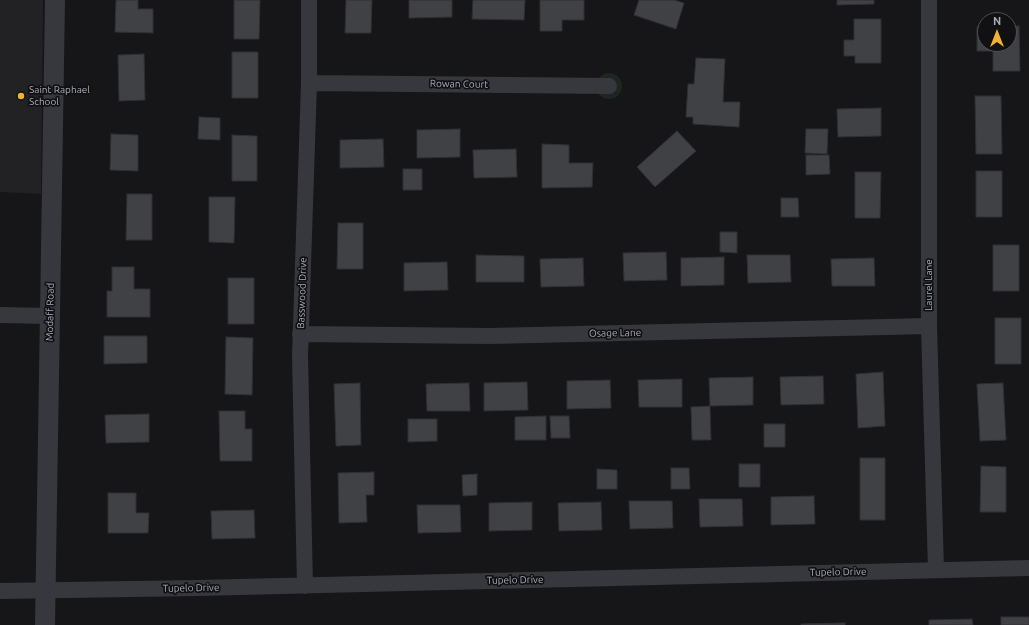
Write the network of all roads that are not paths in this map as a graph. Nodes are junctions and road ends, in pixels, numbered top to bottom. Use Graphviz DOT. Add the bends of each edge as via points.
graph roads {
  1 [pos="55,0"];
  2 [pos="309,0"];
  3 [pos="929,0"];
  4 [pos="309,83"];
  5 [pos="609,86"];
  6 [pos="0,315"];
  7 [pos="50,316"];
  8 [pos="929,326"];
  9 [pos="300,334"];
  10 [pos="1029,568"];
  11 [pos="936,570"];
  12 [pos="305,586"];
  13 [pos="0,591"];
  14 [pos="45,591"];
  15 [pos="45,625"];
  1 -- 7 [label="street, Modaff Road"];
  2 -- 4 [label="street, Basswood Drive"];
  3 -- 8 [label="street, Laurel Lane"];
  4 -- 5 [label="street, Rowan Court"];
  4 -- 9 [label="street, Basswood Drive"];
  6 -- 7 [label="street"];
  7 -- 14 [label="street, Modaff Road"];
  8 -- 9 [label="street, Osage Lane" via="490,336"];
  8 -- 11 [label="street, Laurel Lane"];
  9 -- 12 [label="street, Basswood Drive"];
  10 -- 11 [label="street, Tupelo Drive"];
  11 -- 12 [label="street, Tupelo Drive"];
  12 -- 14 [label="street, Tupelo Drive"];
  13 -- 14 [label="street, Tupelo Drive"];
  14 -- 15 [label="street, Modaff Road"];
}
